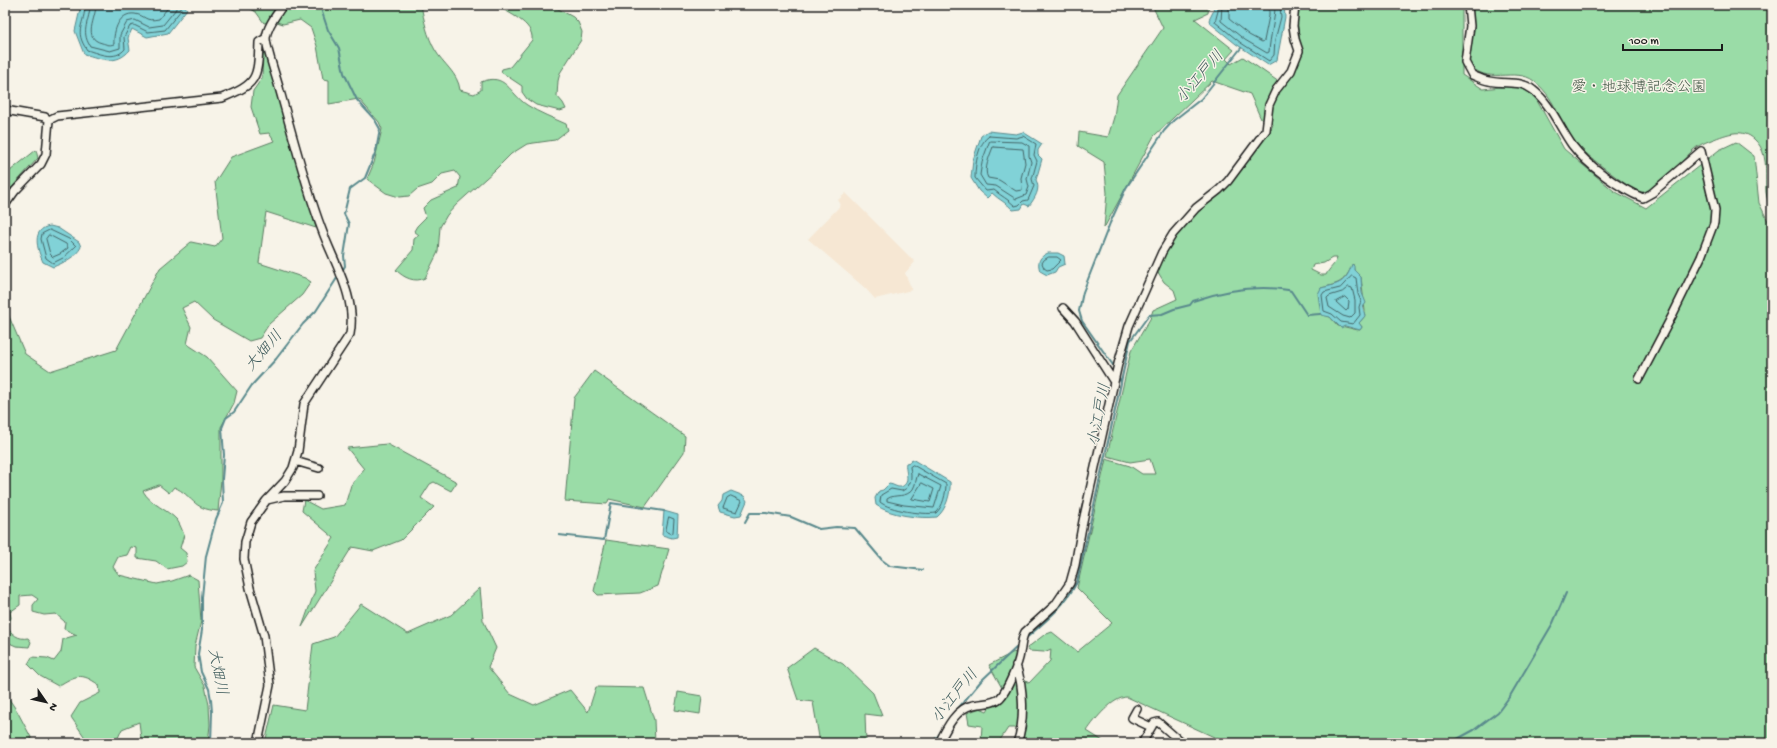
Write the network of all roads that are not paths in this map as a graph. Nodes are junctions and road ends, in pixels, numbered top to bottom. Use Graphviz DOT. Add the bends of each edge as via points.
graph roads {
  1 [pos="282,5"];
  2 [pos="1295,5"];
  3 [pos="1468,5"];
  4 [pos="266,38"];
  5 [pos="5,110"];
  6 [pos="49,120"];
  7 [pos="5,205"];
  8 [pos="1062,308"];
  9 [pos="1639,379"];
  10 [pos="1114,380"];
  11 [pos="295,462"];
  12 [pos="318,468"];
  13 [pos="317,496"];
  14 [pos="267,500"];
  15 [pos="1016,665"];
  16 [pos="1137,709"];
  17 [pos="1151,727"];
  18 [pos="258,743"];
  19 [pos="939,743"];
  20 [pos="1016,743"];
  21 [pos="1142,743"];
  22 [pos="1182,743"];
  1 -- 4 [label="street"];
  2 -- 10 [label="street" via="1293,26 1298,51 1291,71 1276,90 1269,105 1266,130 1228,181 1186,218 1167,242 1129,326"];
  3 -- 9 [label="street" via="1470,26 1465,62 1472,75 1489,82 1519,82 1533,89 1547,104 1573,145 1592,166 1633,194 1643,198 1652,193 1701,150 1715,210 1714,223 1701,257"];
  4 -- 6 [label="street" via="259,42 259,67 253,80 237,92 222,98 57,116"];
  4 -- 11 [label="street" via="317,215 349,300 353,321 350,334 304,404"];
  5 -- 6 [label="street" via="45,116"];
  6 -- 7 [label="street" via="46,154 41,164"];
  8 -- 10 [label="street" via="1075,321"];
  10 -- 15 [label="street" via="1070,584 1055,605 1025,632"];
  11 -- 12 [label="street"];
  11 -- 14 [label="street" via="285,481"];
  13 -- 14 [label="street" via="284,496"];
  14 -- 18 [label="street" via="251,522 245,542 244,559 264,636 270,685"];
  15 -- 19 [label="street" via="999,700 963,709"];
  15 -- 20 [label="street" via="1023,709"];
  16 -- 17 [label="street" via="1132,718"];
  17 -- 21 [label="street"];
  17 -- 22 [label="street" via="1158,722"];
}
